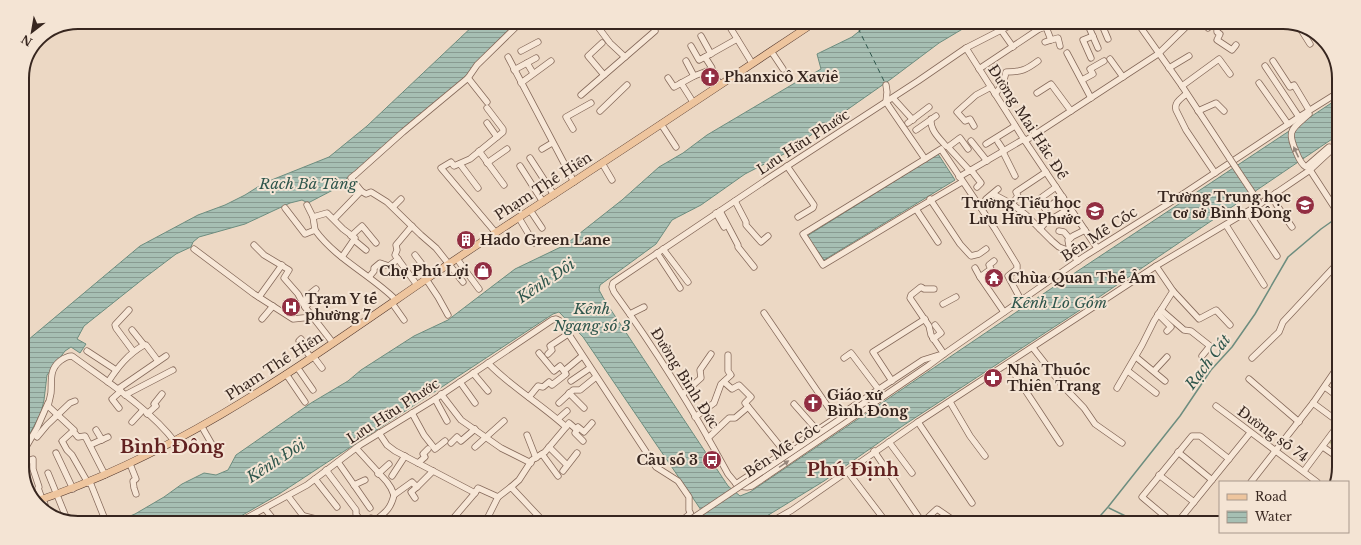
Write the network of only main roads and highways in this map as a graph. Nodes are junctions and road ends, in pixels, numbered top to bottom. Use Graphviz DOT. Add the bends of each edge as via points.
graph roads {
  1 [pos="804,29"];
  2 [pos="41,500"];
  1 -- 2 [label="main road, Phạm Thế Hiển" via="250,398 175,442 130,464 89,483"];
}
